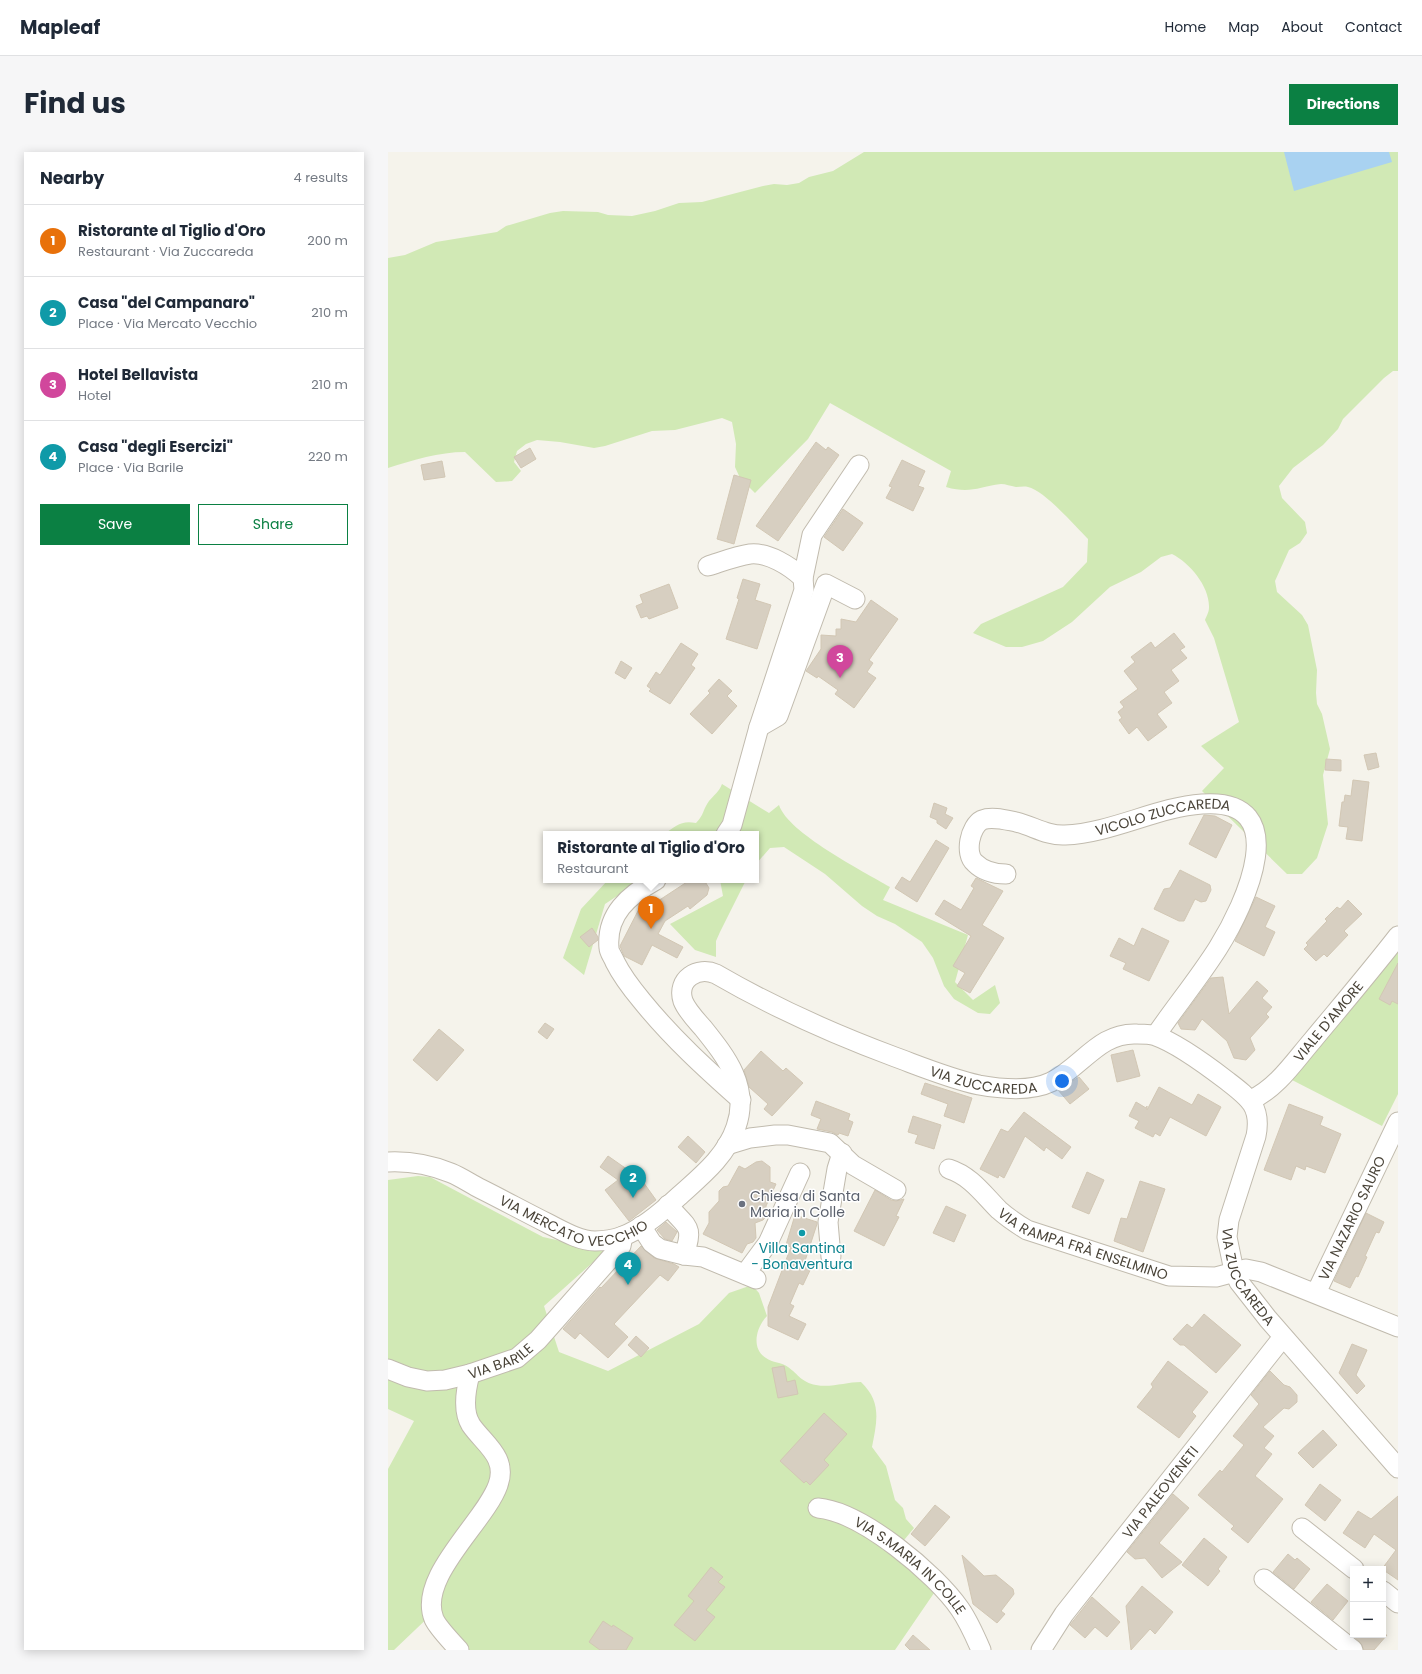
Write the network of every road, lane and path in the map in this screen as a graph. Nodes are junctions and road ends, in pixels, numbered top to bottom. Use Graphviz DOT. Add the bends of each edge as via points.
graph roads {
  1 [pos="859,465"];
  2 [pos="708,566"];
  3 [pos="803,578"];
  4 [pos="855,599"];
  5 [pos="759,727"];
  6 [pos="728,831"];
  7 [pos="1006,874"];
  8 [pos="651,883"];
  9 [pos="1398,936"];
  10 [pos="1156,1035"];
  11 [pos="741,1096"];
  12 [pos="1251,1100"];
  13 [pos="1398,1122"];
  14 [pos="727,1145"];
  15 [pos="843,1155"];
  16 [pos="388,1162"];
  17 [pos="949,1169"];
  18 [pos="800,1173"];
  19 [pos="896,1190"];
  20 [pos="668,1205"];
  21 [pos="641,1226"];
  22 [pos="623,1236"];
  23 [pos="684,1255"];
  24 [pos="831,1257"];
  25 [pos="1234,1271"];
  26 [pos="1316,1293"];
  27 [pos="1398,1327"];
  28 [pos="1283,1337"];
  29 [pos="388,1369"];
  30 [pos="470,1374"];
  31 [pos="1398,1468"];
  32 [pos="818,1508"];
  33 [pos="1302,1528"];
  34 [pos="1350,1566"];
  35 [pos="1264,1579"];
  36 [pos="1386,1593"];
  37 [pos="1398,1603"];
  38 [pos="459,1650"];
  39 [pos="981,1650"];
  40 [pos="1041,1650"];
  41 [pos="1353,1650"];
  1 -- 3 [label="street" via="812,535"];
  2 -- 3 [label="street" via="750,554 764,555 794,570"];
  3 -- 5 [label="street" via="804,590"];
  4 -- 5 [label="street" via="826,584 778,716"];
  5 -- 6 [label="street" via="732,825"];
  7 -- 10 [label="street, VICOLO ZUCCAREDA" via="984,870 973,863 970,853 971,835 975,826 982,820 1006,820 1048,834 1065,835 1123,824 1156,813 1216,803 1238,808 1251,819 1257,848 1249,885 1233,922"];
  8 -- 11 [label="street" via="630,896 619,909 612,922 608,949 619,970 654,1016 701,1065"];
  9 -- 12 [label="street, VIALE D'AMORE" via="1280,1079 1263,1094"];
  10 -- 11 [label="street, VIA ZUCCAREDA" via="1126,1033 1111,1038 1094,1048 1066,1073 1035,1087 1022,1089 980,1085 920,1066 787,1013 711,972 695,972 684,985 685,1006 728,1063"];
  10 -- 12 [label="street, VIA ZUCCAREDA" via="1198,1060"];
  11 -- 14 [label="street, VIA MERCATO VECCHIO" via="740,1117"];
  12 -- 25 [label="street, VIA ZUCCAREDA" via="1257,1114 1258,1125 1227,1237"];
  13 -- 26 [label="street, VIA NAZARIO SAURO"];
  14 -- 15 [label="street" via="750,1138 788,1135"];
  14 -- 20 [label="street, VIA MERCATO VECCHIO" via="708,1169"];
  15 -- 19 [label="street"];
  15 -- 24 [label="street" via="828,1222"];
  16 -- 22 [label="street, VIA MERCATO VECCHIO" via="403,1161 430,1166 452,1174 552,1226 579,1237 595,1241"];
  17 -- 25 [label="street, VIA RAMPA FRÀ ENSELMINO" via="972,1181 1012,1221 1027,1230 1169,1276 1216,1277"];
  18 -- 23 [label="street" via="751,1277 703,1256"];
  20 -- 21 [label="street, VIA MERCATO VECCHIO"];
  20 -- 23 [label="street" via="689,1228 689,1239"];
  21 -- 22 [label="street, VIA MERCATO VECCHIO"];
  21 -- 23 [label="street" via="660,1249"];
  22 -- 30 [label="street, VIA BARILE" via="621,1246 538,1340 517,1358"];
  25 -- 26 [label="street, VIA RAMPA FRÀ ENSELMINO" via="1246,1269 1261,1272"];
  25 -- 28 [label="street, VIA ZUCCAREDA" via="1250,1297"];
  26 -- 27 [label="street, VIA RAMPA FRÀ ENSELMINO"];
  28 -- 31 [label="street, VIA ZUCCAREDA"];
  28 -- 40 [label="street, VIA PALEOVENETI" via="1064,1614"];
  29 -- 30 [label="street" via="427,1381"];
  30 -- 38 [label="street, VIA BARILE" via="466,1404 468,1417 496,1456 500,1470 498,1485 489,1503 453,1552 439,1577 431,1601 434,1619"];
  32 -- 39 [label="street, VIA S.MARIA IN COLLE" via="843,1514 863,1524 891,1542 920,1567 959,1608"];
  33 -- 34 [label="street"];
  35 -- 41 [label="street"];
  36 -- 37 [label="street"];
}
